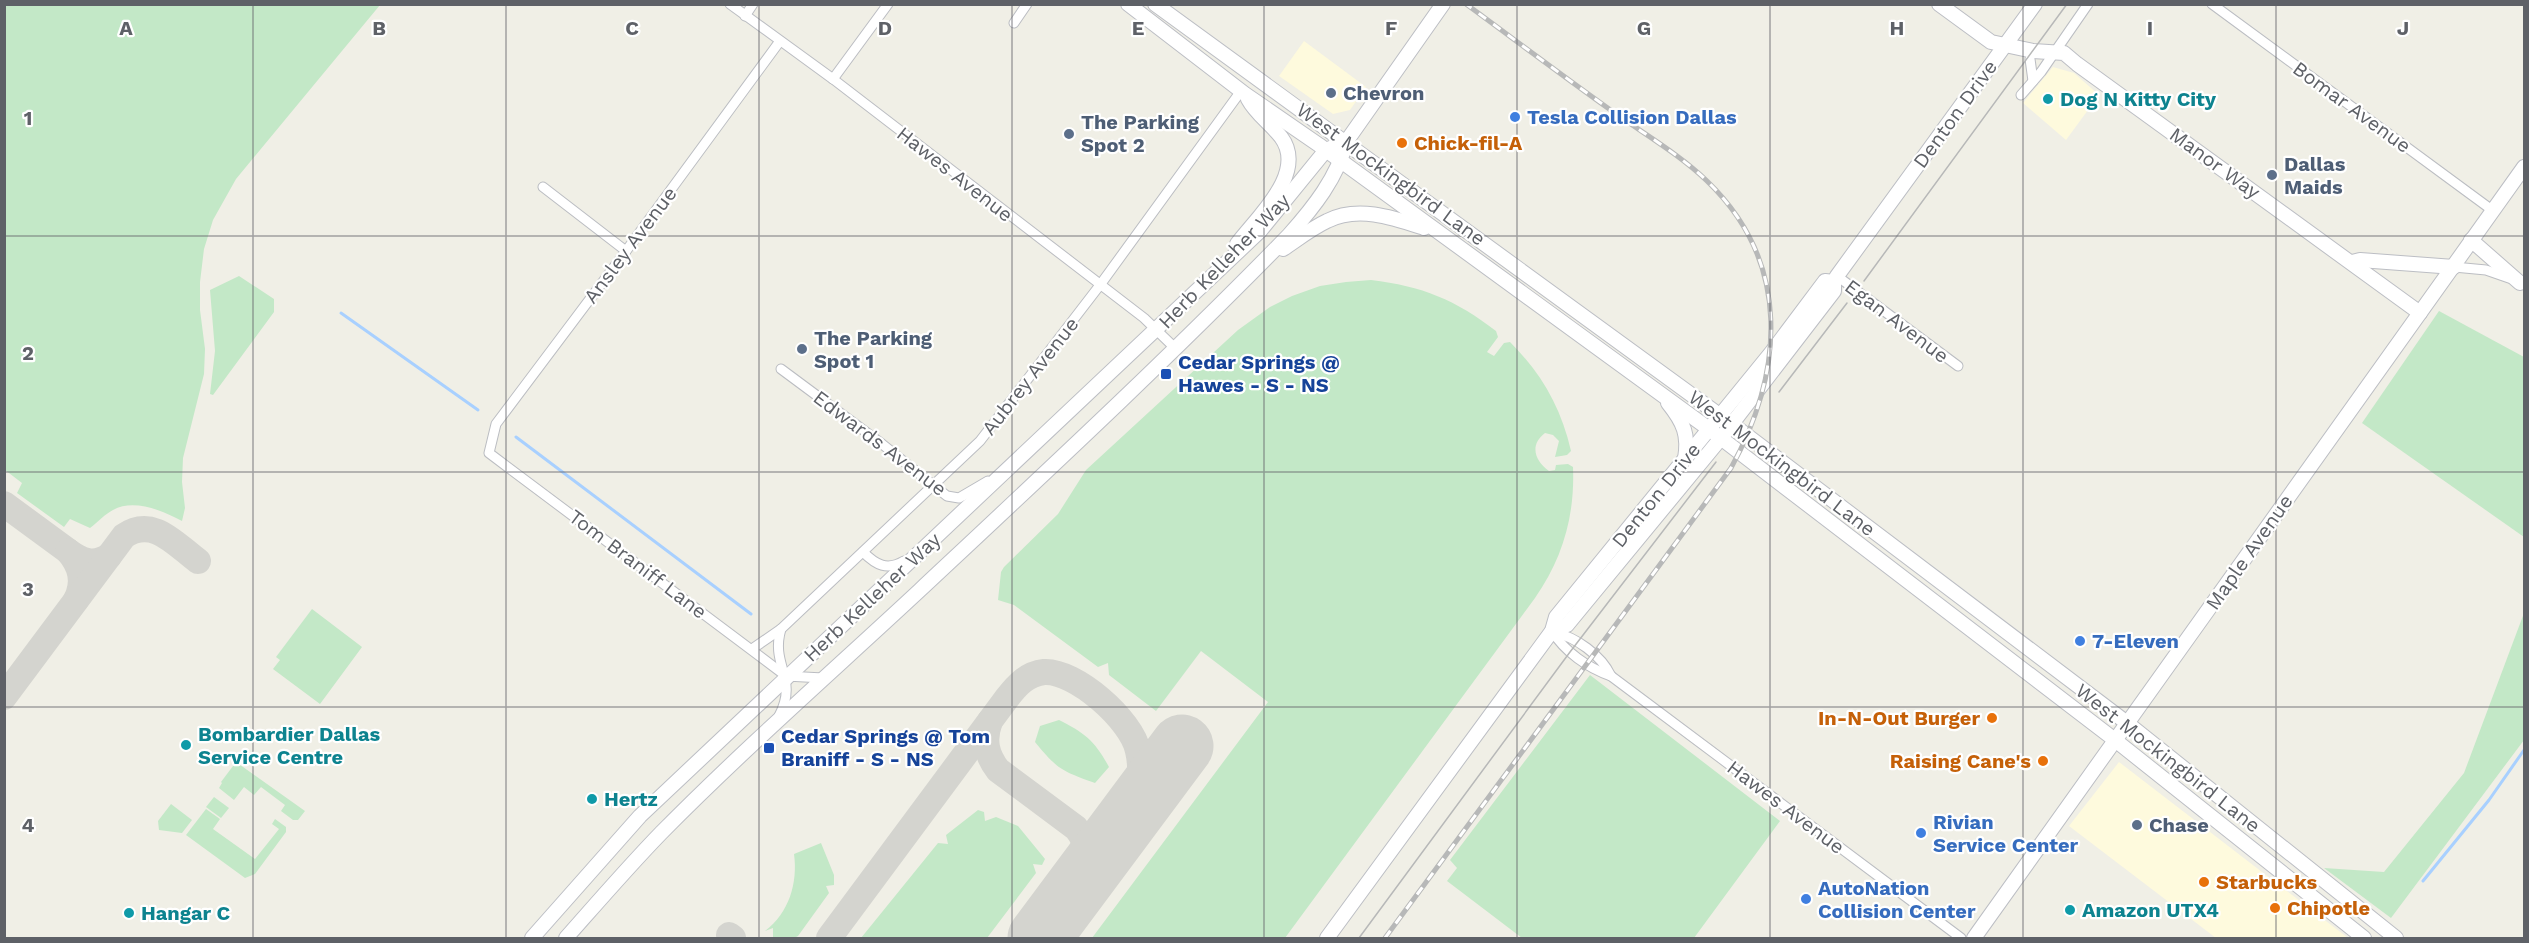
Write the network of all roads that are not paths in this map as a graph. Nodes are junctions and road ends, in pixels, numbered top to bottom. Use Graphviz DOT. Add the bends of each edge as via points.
graph roads {
  1 [pos="730,4"];
  2 [pos="753,4"];
  3 [pos="888,4"];
  4 [pos="1027,4"];
  5 [pos="1128,4"];
  6 [pos="1443,4"];
  7 [pos="1939,4"];
  8 [pos="2035,4"];
  9 [pos="2088,4"];
  10 [pos="2212,4"];
  11 [pos="1155,5"];
  12 [pos="745,16"];
  13 [pos="1146,18"];
  14 [pos="1014,23"];
  15 [pos="780,40"];
  16 [pos="2003,46"];
  17 [pos="2052,56"];
  18 [pos="2030,59"];
  19 [pos="833,80"];
  20 [pos="2033,81"];
  21 [pos="1243,93"];
  22 [pos="2021,95"];
  23 [pos="1346,142"];
  24 [pos="1326,150"];
  25 [pos="1341,161"];
  26 [pos="2524,167"];
  27 [pos="543,187"];
  28 [pos="2492,210"];
  29 [pos="1436,231"];
  30 [pos="2471,240"];
  31 [pos="626,251"];
  32 [pos="1232,257"];
  33 [pos="2352,262"];
  34 [pos="1262,263"];
  35 [pos="2454,267"];
  36 [pos="1835,279"];
  37 [pos="2522,284"];
  38 [pos="1100,285"];
  39 [pos="2420,313"];
  40 [pos="1587,317"];
  41 [pos="1156,330"];
  42 [pos="1575,332"];
  43 [pos="1176,349"];
  44 [pos="1958,366"];
  45 [pos="782,369"];
  46 [pos="1659,393"];
  47 [pos="1725,420"];
  48 [pos="1715,434"];
  49 [pos="489,453"];
  50 [pos="1685,459"];
  51 [pos="1012,466"];
  52 [pos="934,484"];
  53 [pos="1861,523"];
  54 [pos="1851,537"];
  55 [pos="924,549"];
  56 [pos="864,552"];
  57 [pos="781,629"];
  58 [pos="2003,630"];
  59 [pos="1552,631"];
  60 [pos="1991,645"];
  61 [pos="752,649"];
  62 [pos="786,676"];
  63 [pos="823,678"];
  64 [pos="775,723"];
  65 [pos="2127,723"];
  66 [pos="2115,740"];
  67 [pos="2232,808"];
  68 [pos="2220,823"];
  69 [pos="2352,903"];
  70 [pos="2339,919"];
  71 [pos="532,939"];
  72 [pos="566,939"];
  73 [pos="1327,939"];
  74 [pos="1961,939"];
  75 [pos="1974,939"];
  76 [pos="2364,939"];
  77 [pos="2396,939"];
  1 -- 12 [label="street, Hawes Avenue"];
  2 -- 12 [label="street"];
  3 -- 19 [label="street"];
  4 -- 14 [label="street"];
  5 -- 13 [label="main road, West Mockingbird Lane"];
  6 -- 23 [label="main road"];
  7 -- 16 [label="main road, Manor Way" via="1991,42"];
  8 -- 16 [label="main road, Denton Drive"];
  9 -- 17 [label="street"];
  10 -- 28 [label="street, Bomar Avenue"];
  11 -- 13 [label="main road"];
  11 -- 23 [label="main road, West Mockingbird Lane"];
  12 -- 15 [label="street, Hawes Avenue"];
  13 -- 21 [label="main road, West Mockingbird Lane"];
  15 -- 19 [label="street, Hawes Avenue"];
  15 -- 31 [label="street, Ansley Avenue"];
  16 -- 17 [label="main road, Manor Way"];
  16 -- 18 [label="main road, Manor Way" via="2008,53"];
  16 -- 36 [label="main road, Denton Drive"];
  17 -- 18 [label="main road, Manor Way"];
  17 -- 20 [label="street"];
  17 -- 33 [label="main road, Manor Way" via="2077,64"];
  18 -- 20 [label="street"];
  19 -- 38 [label="street, Hawes Avenue"];
  20 -- 22 [label="street"];
  21 -- 24 [label="main road, West Mockingbird Lane"];
  21 -- 32 [label="main road" via="1281,137 1287,169 1277,194 1236,246"];
  21 -- 38 [label="street, Aubrey Avenue"];
  23 -- 24 [label="main road, Herb Kelleher Way"];
  23 -- 25 [label="main road, Herb Kelleher Way"];
  23 -- 40 [label="main road, West Mockingbird Lane"];
  24 -- 25 [label="main road, West Mockingbird Lane"];
  24 -- 32 [label="main road, Herb Kelleher Way" via="1279,209"];
  25 -- 29 [label="main road, West Mockingbird Lane"];
  25 -- 34 [label="main road, Herb Kelleher Way" via="1303,218"];
  26 -- 28 [label="main road, Maple Avenue"];
  27 -- 31 [label="street"];
  28 -- 30 [label="main road, Maple Avenue"];
  29 -- 34 [label="main road" via="1378,214 1346,216 1328,220"];
  29 -- 42 [label="main road, West Mockingbird Lane"];
  30 -- 35 [label="main road, Maple Avenue"];
  30 -- 37 [label="main road"];
  31 -- 49 [label="street, Ansley Avenue" via="496,424"];
  32 -- 41 [label="main road, Herb Kelleher Way"];
  33 -- 35 [label="main road"];
  33 -- 39 [label="main road, Manor Way"];
  34 -- 43 [label="main road, Herb Kelleher Way"];
  35 -- 37 [label="street" via="2496,272"];
  35 -- 39 [label="main road, Maple Avenue"];
  36 -- 44 [label="street, Egan Avenue"];
  36 -- 47 [label="main road, Denton Drive" via="1834,291"];
  38 -- 41 [label="street, Hawes Avenue"];
  38 -- 52 [label="street, Aubrey Avenue" via="980,441"];
  39 -- 65 [label="main road, Maple Avenue"];
  40 -- 42 [label="main road"];
  40 -- 47 [label="main road, West Mockingbird Lane"];
  41 -- 43 [label="street, Hawes Avenue"];
  41 -- 51 [label="main road, Herb Kelleher Way"];
  42 -- 46 [label="main road, West Mockingbird Lane"];
  43 -- 63 [label="main road, Herb Kelleher Way"];
  45 -- 52 [label="street, Edwards Avenue"];
  46 -- 48 [label="main road, West Mockingbird Lane"];
  46 -- 50 [label="main road" via="1686,433"];
  47 -- 48 [label="main road, Denton Drive"];
  47 -- 53 [label="main road, West Mockingbird Lane"];
  48 -- 50 [label="main road, Denton Drive"];
  48 -- 54 [label="main road, West Mockingbird Lane"];
  48 -- 59 [label="main road, Denton Drive" via="1567,625"];
  49 -- 61 [label="street, Tom Braniff Lane"];
  50 -- 59 [label="main road, Denton Drive" via="1556,617"];
  51 -- 52 [label="street, Edwards Avenue" via="959,498 947,496"];
  51 -- 55 [label="main road, Herb Kelleher Way"];
  52 -- 56 [label="street, Aubrey Avenue"];
  53 -- 54 [label="main road"];
  53 -- 58 [label="main road, West Mockingbird Lane"];
  54 -- 60 [label="main road, West Mockingbird Lane"];
  55 -- 56 [label="street" via="897,566 885,567"];
  55 -- 62 [label="main road, Herb Kelleher Way"];
  56 -- 57 [label="street, Aubrey Avenue"];
  57 -- 61 [label="street, Aubrey Avenue"];
  57 -- 62 [label="street" via="777,651"];
  58 -- 60 [label="main road"];
  58 -- 65 [label="main road, West Mockingbird Lane"];
  59 -- 73 [label="main road, Denton Drive"];
  59 -- 74 [label="street, Hawes Avenue" via="1562,646 1611,676"];
  60 -- 66 [label="main road, West Mockingbird Lane"];
  61 -- 62 [label="street, Tom Braniff Lane"];
  62 -- 63 [label="street"];
  62 -- 64 [label="street" via="786,704"];
  62 -- 71 [label="main road, Herb Kelleher Way" via="633,823"];
  63 -- 64 [label="main road, Herb Kelleher Way"];
  64 -- 72 [label="main road, Herb Kelleher Way" via="661,834"];
  65 -- 66 [label="main road, Maple Avenue"];
  65 -- 67 [label="main road, West Mockingbird Lane"];
  66 -- 68 [label="main road, West Mockingbird Lane"];
  66 -- 75 [label="main road, Maple Avenue"];
  67 -- 68 [label="main road"];
  67 -- 69 [label="main road, West Mockingbird Lane"];
  68 -- 70 [label="main road, West Mockingbird Lane"];
  69 -- 70 [label="main road"];
  69 -- 77 [label="main road, West Mockingbird Lane"];
  70 -- 76 [label="main road, West Mockingbird Lane"];
}
